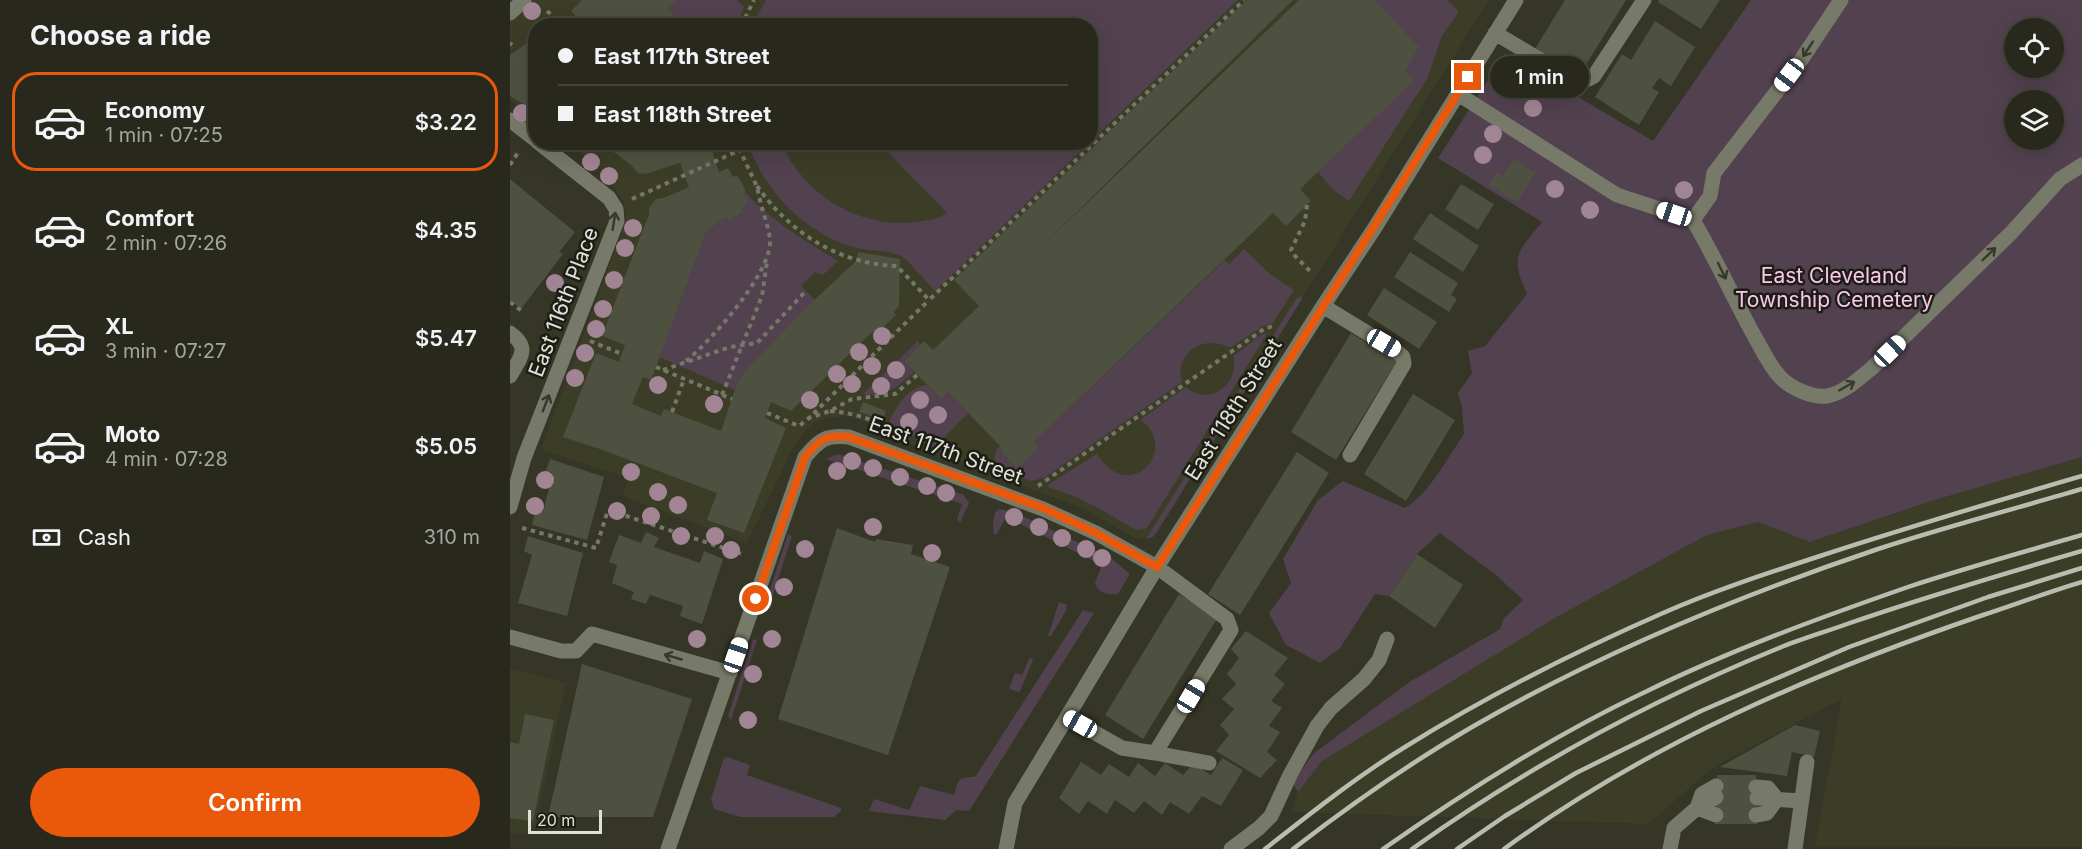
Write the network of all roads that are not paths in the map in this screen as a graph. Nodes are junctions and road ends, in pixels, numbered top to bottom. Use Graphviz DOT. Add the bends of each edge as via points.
graph roads {
  1 [pos="524,0"];
  2 [pos="1516,0"];
  3 [pos="1644,0"];
  4 [pos="1841,0"];
  5 [pos="510,13"];
  6 [pos="1495,33"];
  7 [pos="1458,94"];
  8 [pos="510,120"];
  9 [pos="528,134"];
  10 [pos="548,150"];
  11 [pos="2082,165"];
  12 [pos="1693,220"];
  13 [pos="1323,306"];
  14 [pos="510,333"];
  15 [pos="510,376"];
  16 [pos="1350,455"];
  17 [pos="510,507"];
  18 [pos="1157,567"];
  19 [pos="510,637"];
  20 [pos="1387,639"];
  21 [pos="729,673"];
  22 [pos="1067,717"];
  23 [pos="1155,753"];
  24 [pos="1807,762"];
  25 [pos="1209,763"];
  26 [pos="1716,792"];
  27 [pos="1757,792"];
  28 [pos="1776,799"];
  29 [pos="1802,801"];
  30 [pos="1696,808"];
  31 [pos="1716,815"];
  32 [pos="1756,815"];
  33 [pos="668,849"];
  34 [pos="1006,849"];
  35 [pos="1231,849"];
  36 [pos="1670,849"];
  37 [pos="1795,849"];
  1 -- 5 [label="street"];
  2 -- 6 [label="street, East 118th Street"];
  3 -- 6 [label="street" via="1588,80 1569,77"];
  4 -- 12 [label="street, one-way" via="1801,60 1714,173 1710,196"];
  6 -- 7 [label="street, East 118th Street"];
  7 -- 12 [label="street" via="1617,195"];
  7 -- 13 [label="street, East 118th Street"];
  8 -- 9 [label="street, East 116th Place"];
  17 -- 10 [label="street, East 116th Place, one-way" via="524,458 617,221 609,198"];
  12 -- 11 [label="street, one-way" via="1781,378 1813,396 1828,396 1848,387 1873,367 2011,233 2060,179"];
  13 -- 16 [label="street" via="1403,357 1404,364"];
  13 -- 18 [label="street, East 118th Street"];
  14 -- 15 [label="street" via="521,343 523,352"];
  18 -- 21 [label="street, East 117th Street" via="1043,508 849,437 832,435 817,442 805,457"];
  18 -- 22 [label="street, East 118th Street"];
  18 -- 23 [label="street" via="1227,619 1231,630"];
  21 -- 19 [label="street, one-way" via="592,634 576,651 561,651"];
  20 -- 35 [label="street" via="1379,660 1364,679 1317,726 1271,816"];
  21 -- 33 [label="street, East 117th Street"];
  22 -- 23 [label="street" via="1122,748"];
  22 -- 34 [label="street, East 118th Street" via="1015,803"];
  23 -- 25 [label="street"];
  24 -- 29 [label="street"];
  26 -- 30 [label="street"];
  27 -- 28 [label="street"];
  28 -- 29 [label="street"];
  28 -- 32 [label="street" via="1767,813"];
  29 -- 37 [label="street"];
  30 -- 31 [label="street"];
  30 -- 36 [label="street" via="1674,828"];
}
